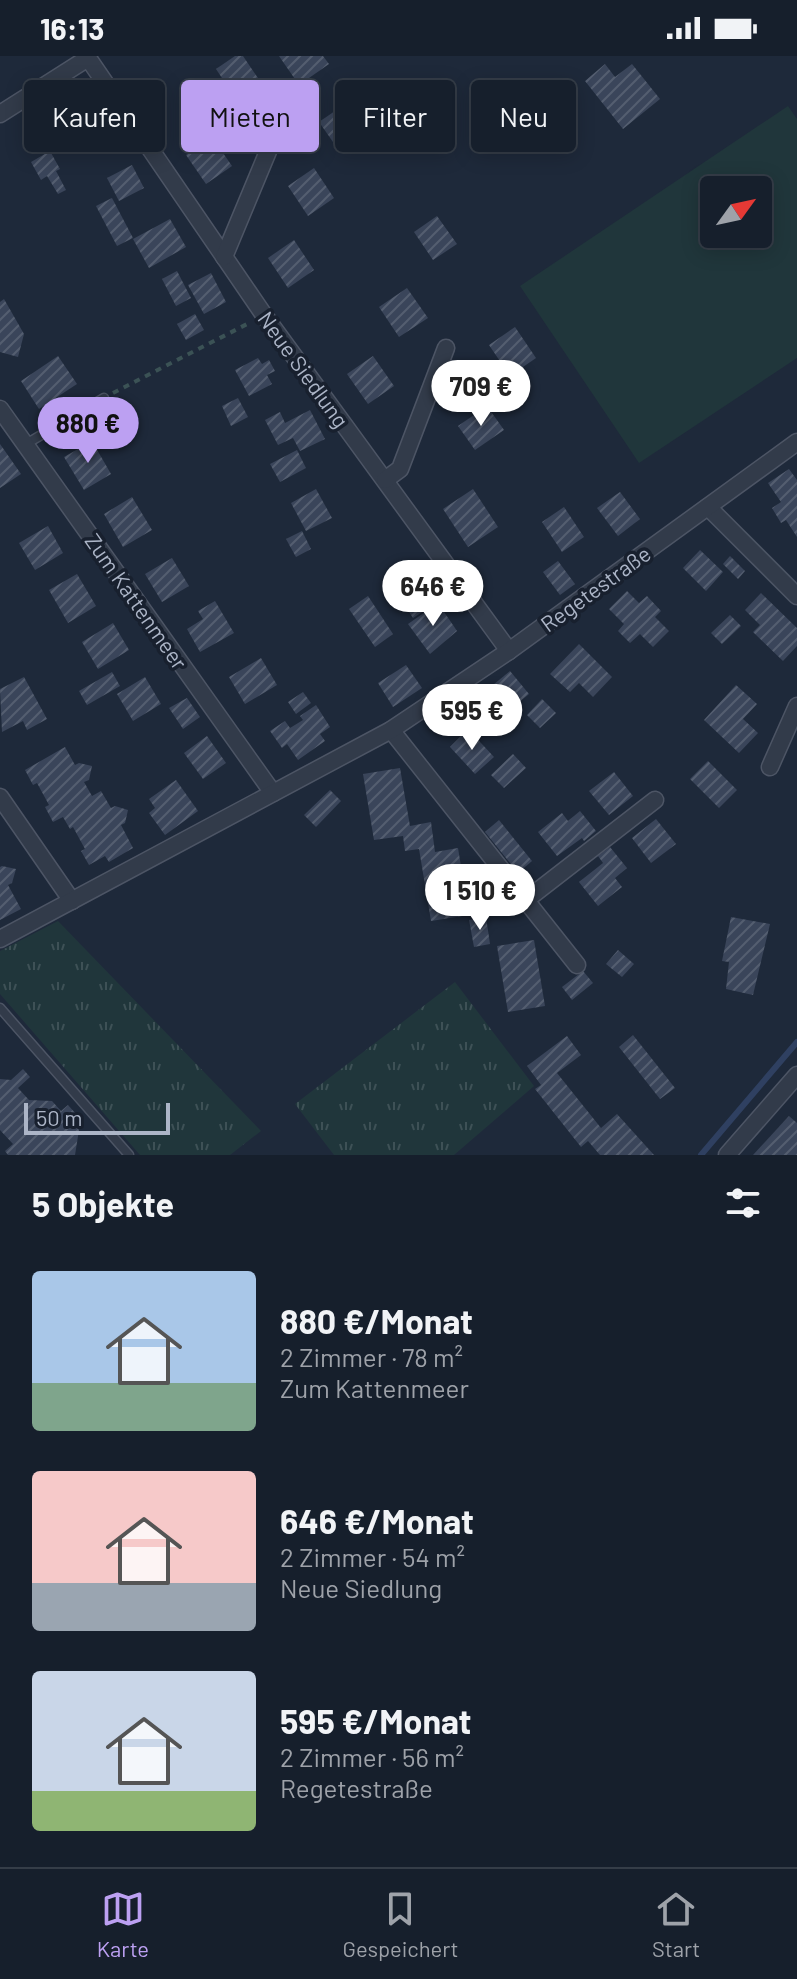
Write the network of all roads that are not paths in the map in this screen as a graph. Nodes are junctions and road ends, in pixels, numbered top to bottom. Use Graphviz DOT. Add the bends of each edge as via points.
graph roads {
  1 [pos="0,114"];
  2 [pos="268,152"];
  3 [pos="224,257"];
  4 [pos="446,348"];
  5 [pos="104,398"];
  6 [pos="0,409"];
  7 [pos="797,442"];
  8 [pos="26,444"];
  9 [pos="385,480"];
  10 [pos="708,507"];
  11 [pos="797,596"];
  12 [pos="509,651"];
  13 [pos="797,706"];
  14 [pos="391,730"];
  15 [pos="770,767"];
  16 [pos="273,793"];
  17 [pos="0,797"];
  18 [pos="655,800"];
  19 [pos="526,900"];
  20 [pos="72,901"];
  21 [pos="0,939"];
  22 [pos="577,965"];
  23 [pos="0,1008"];
  24 [pos="797,1075"];
  25 [pos="129,1155"];
  26 [pos="727,1155"];
  1 -- 3 [label="street, Neue Siedlung" via="88,58"];
  2 -- 3 [label="street"];
  3 -- 9 [label="street, Neue Siedlung"];
  4 -- 9 [label="street" via="400,469"];
  5 -- 8 [label="lane"];
  6 -- 8 [label="street, Zum Kattenmeer"];
  7 -- 10 [label="street, Regetestraße"];
  8 -- 16 [label="street, Zum Kattenmeer"];
  9 -- 12 [label="street, Neue Siedlung"];
  10 -- 11 [label="street"];
  10 -- 12 [label="street, Regetestraße"];
  12 -- 14 [label="street, Regetestraße"];
  13 -- 15 [label="street"];
  14 -- 16 [label="street, Regetestraße"];
  14 -- 19 [label="street"];
  16 -- 20 [label="street, Regetestraße"];
  17 -- 20 [label="street"];
  18 -- 19 [label="street"];
  19 -- 22 [label="street"];
  20 -- 21 [label="street, Regetestraße"];
  23 -- 25 [label="lane"];
  24 -- 26 [label="street"];
}
